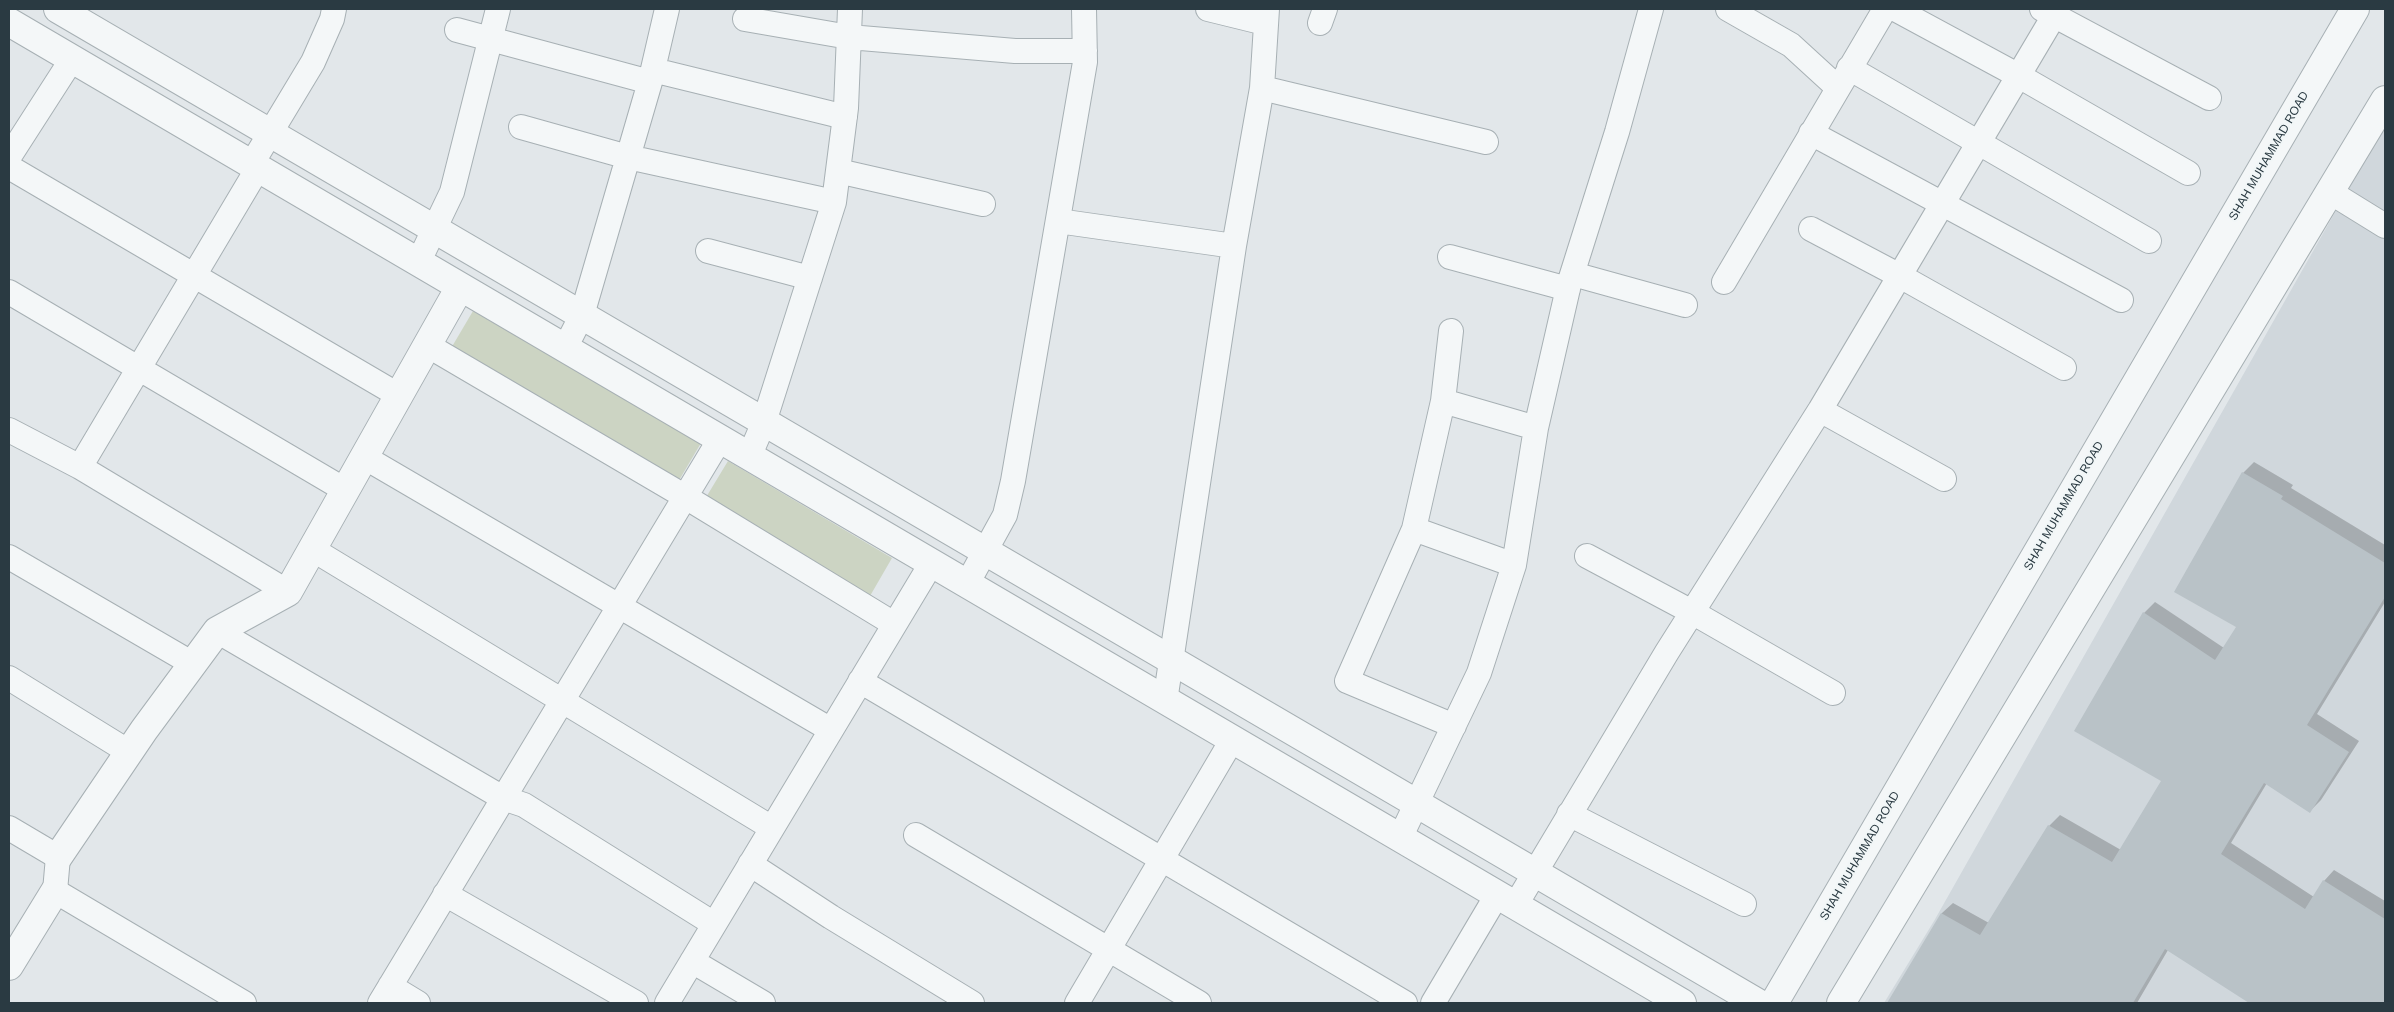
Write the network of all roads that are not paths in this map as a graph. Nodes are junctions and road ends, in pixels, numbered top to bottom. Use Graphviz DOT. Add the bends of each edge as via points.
graph roads {
  1 [pos="58,9"];
  2 [pos="334,9"];
  3 [pos="498,9"];
  4 [pos="667,9"];
  5 [pos="850,9"];
  6 [pos="1084,9"];
  7 [pos="1208,9"];
  8 [pos="1652,9"];
  9 [pos="1728,9"];
  10 [pos="1885,9"];
  11 [pos="1894,9"];
  12 [pos="2355,9"];
  13 [pos="2051,11"];
  14 [pos="1266,16"];
  15 [pos="745,19"];
  16 [pos="9,22"];
  17 [pos="457,30"];
  18 [pos="849,37"];
  19 [pos="492,39"];
  20 [pos="1085,51"];
  21 [pos="72,59"];
  22 [pos="652,76"];
  23 [pos="2018,76"];
  24 [pos="1843,78"];
  25 [pos="1262,88"];
  26 [pos="2209,98"];
  27 [pos="2385,100"];
  28 [pos="845,117"];
  29 [pos="521,127"];
  30 [pos="270,133"];
  31 [pos="1811,133"];
  32 [pos="1486,142"];
  33 [pos="1979,143"];
  34 [pos="9,157"];
  35 [pos="628,157"];
  36 [pos="9,166"];
  37 [pos="254,166"];
  38 [pos="838,171"];
  39 [pos="2188,173"];
  40 [pos="2330,192"];
  41 [pos="834,202"];
  42 [pos="983,204"];
  43 [pos="1942,206"];
  44 [pos="1058,221"];
  45 [pos="2385,226"];
  46 [pos="433,228"];
  47 [pos="1811,229"];
  48 [pos="2149,241"];
  49 [pos="1234,246"];
  50 [pos="708,251"];
  51 [pos="1450,257"];
  52 [pos="418,263"];
  53 [pos="194,275"];
  54 [pos="1900,276"];
  55 [pos="810,278"];
  56 [pos="1571,282"];
  57 [pos="1724,282"];
  58 [pos="460,287"];
  59 [pos="9,292"];
  60 [pos="2121,300"];
  61 [pos="1685,306"];
  62 [pos="582,315"];
  63 [pos="1451,331"];
  64 [pos="427,345"];
  65 [pos="565,348"];
  66 [pos="139,368"];
  67 [pos="2064,368"];
  68 [pos="398,396"];
  69 [pos="1443,401"];
  70 [pos="1820,410"];
  71 [pos="764,422"];
  72 [pos="1536,428"];
  73 [pos="9,430"];
  74 [pos="720,439"];
  75 [pos="749,457"];
  76 [pos="364,458"];
  77 [pos="80,467"];
  78 [pos="1944,479"];
  79 [pos="345,490"];
  80 [pos="684,496"];
  81 [pos="1414,529"];
  82 [pos="312,549"];
  83 [pos="985,551"];
  84 [pos="1587,556"];
  85 [pos="9,557"];
  86 [pos="932,564"];
  87 [pos="1514,565"];
  88 [pos="967,584"];
  89 [pos="288,592"];
  90 [pos="618,606"];
  91 [pos="1692,612"];
  92 [pos="894,624"];
  93 [pos="217,631"];
  94 [pos="1170,659"];
  95 [pos="193,664"];
  96 [pos="9,678"];
  97 [pos="860,681"];
  98 [pos="1833,693"];
  99 [pos="562,700"];
  100 [pos="1165,701"];
  101 [pos="1454,726"];
  102 [pos="831,730"];
  103 [pos="1232,740"];
  104 [pos="129,752"];
  105 [pos="502,798"];
  106 [pos="1416,804"];
  107 [pos="1569,814"];
  108 [pos="9,828"];
  109 [pos="772,828"];
  110 [pos="916,835"];
  111 [pos="1400,838"];
  112 [pos="58,857"];
  113 [pos="1162,859"];
  114 [pos="750,864"];
  115 [pos="1534,872"];
  116 [pos="55,891"];
  117 [pos="445,894"];
  118 [pos="1506,900"];
  119 [pos="1744,904"];
  120 [pos="714,924"];
  121 [pos="1108,951"];
  122 [pos="692,961"];
  123 [pos="9,966"];
  124 [pos="385,995"];
  125 [pos="244,1003"];
  126 [pos="418,1003"];
  127 [pos="636,1003"];
  128 [pos="667,1003"];
  129 [pos="763,1003"];
  130 [pos="972,1003"];
  131 [pos="1077,1003"];
  132 [pos="1199,1003"];
  133 [pos="1405,1003"];
  134 [pos="1433,1003"];
  135 [pos="1682,1003"];
  136 [pos="1758,1003"];
  137 [pos="1774,1003"];
  138 [pos="1841,1003"];
  1 -- 30 [label="street"];
  2 -- 30 [label="street" via="313,62"];
  3 -- 19 [label="street"];
  4 -- 22 [label="street"];
  5 -- 18 [label="street"];
  6 -- 20 [label="street"];
  7 -- 14 [label="street"];
  8 -- 56 [label="street"];
  9 -- 24 [label="street"];
  10 -- 24 [label="street"];
  11 -- 23 [label="street"];
  12 -- 137 [label="street, SHAH MUHAMMAD ROAD"];
  13 -- 23 [label="street"];
  13 -- 26 [label="street"];
  14 -- 25 [label="street"];
  15 -- 18 [label="street"];
  16 -- 21 [label="street"];
  17 -- 19 [label="street"];
  18 -- 20 [label="street" via="1015,50"];
  18 -- 28 [label="street"];
  19 -- 22 [label="street"];
  19 -- 46 [label="street" via="452,192"];
  20 -- 44 [label="street"];
  21 -- 34 [label="street"];
  21 -- 37 [label="street"];
  22 -- 28 [label="street"];
  22 -- 35 [label="street"];
  23 -- 33 [label="street"];
  23 -- 39 [label="street"];
  24 -- 31 [label="street"];
  24 -- 33 [label="street"];
  25 -- 32 [label="street"];
  25 -- 49 [label="street"];
  27 -- 40 [label="street"];
  28 -- 38 [label="street"];
  29 -- 35 [label="street"];
  30 -- 37 [label="street"];
  30 -- 46 [label="street"];
  31 -- 43 [label="street"];
  31 -- 57 [label="street"];
  33 -- 43 [label="street"];
  33 -- 48 [label="street"];
  35 -- 41 [label="street"];
  35 -- 62 [label="street"];
  36 -- 53 [label="street"];
  37 -- 52 [label="street"];
  37 -- 53 [label="street"];
  38 -- 41 [label="street"];
  38 -- 42 [label="street"];
  40 -- 45 [label="street"];
  40 -- 138 [label="street"];
  41 -- 55 [label="street"];
  43 -- 54 [label="street"];
  43 -- 60 [label="street"];
  44 -- 49 [label="street"];
  44 -- 83 [label="street" via="1013,481 1005,515"];
  46 -- 52 [label="street"];
  46 -- 62 [label="street"];
  47 -- 54 [label="street"];
  49 -- 94 [label="street"];
  50 -- 55 [label="street"];
  51 -- 56 [label="street"];
  52 -- 58 [label="street"];
  53 -- 66 [label="street"];
  53 -- 68 [label="street"];
  54 -- 67 [label="street"];
  54 -- 70 [label="street"];
  55 -- 71 [label="street"];
  56 -- 61 [label="street"];
  56 -- 72 [label="street"];
  58 -- 64 [label="street"];
  58 -- 65 [label="street"];
  59 -- 66 [label="street"];
  62 -- 65 [label="street"];
  62 -- 71 [label="street"];
  63 -- 69 [label="street"];
  64 -- 68 [label="street"];
  64 -- 80 [label="street"];
  65 -- 74 [label="street"];
  66 -- 77 [label="street"];
  66 -- 79 [label="street"];
  68 -- 76 [label="street"];
  69 -- 72 [label="street"];
  69 -- 81 [label="street"];
  70 -- 78 [label="street"];
  70 -- 91 [label="street"];
  71 -- 75 [label="street"];
  71 -- 83 [label="street"];
  72 -- 87 [label="street"];
  73 -- 77 [label="street"];
  74 -- 75 [label="street"];
  74 -- 80 [label="street"];
  75 -- 86 [label="street"];
  76 -- 79 [label="street"];
  76 -- 90 [label="street"];
  77 -- 89 [label="street"];
  79 -- 82 [label="street"];
  80 -- 90 [label="street"];
  80 -- 92 [label="street"];
  81 -- 87 [label="street"];
  81 -- 101 [label="street" via="1346,681"];
  82 -- 89 [label="street"];
  82 -- 99 [label="street"];
  83 -- 88 [label="street"];
  83 -- 94 [label="street"];
  84 -- 91 [label="street"];
  85 -- 95 [label="street"];
  86 -- 88 [label="street"];
  86 -- 92 [label="street"];
  87 -- 101 [label="street" via="1479,673"];
  88 -- 100 [label="street"];
  89 -- 93 [label="street"];
  90 -- 99 [label="street"];
  90 -- 102 [label="street"];
  91 -- 98 [label="street"];
  91 -- 107 [label="street"];
  92 -- 97 [label="street"];
  93 -- 95 [label="street"];
  93 -- 105 [label="street"];
  94 -- 100 [label="street"];
  94 -- 106 [label="street"];
  95 -- 104 [label="street"];
  96 -- 104 [label="street"];
  97 -- 102 [label="street"];
  97 -- 113 [label="street"];
  99 -- 105 [label="street"];
  99 -- 109 [label="street"];
  100 -- 103 [label="street"];
  101 -- 106 [label="street"];
  102 -- 109 [label="street"];
  103 -- 111 [label="street"];
  103 -- 113 [label="street"];
  104 -- 112 [label="street"];
  105 -- 117 [label="street"];
  105 -- 120 [label="street" via="524,805"];
  106 -- 111 [label="street"];
  106 -- 115 [label="street"];
  107 -- 115 [label="street"];
  107 -- 119 [label="street"];
  108 -- 112 [label="street"];
  109 -- 114 [label="street"];
  110 -- 121 [label="street"];
  111 -- 118 [label="street"];
  112 -- 116 [label="street"];
  113 -- 121 [label="street"];
  113 -- 133 [label="street"];
  114 -- 120 [label="street"];
  114 -- 130 [label="street"];
  115 -- 118 [label="street"];
  115 -- 136 [label="street"];
  116 -- 123 [label="street"];
  116 -- 125 [label="street"];
  117 -- 124 [label="street"];
  117 -- 127 [label="street"];
  118 -- 134 [label="street"];
  118 -- 135 [label="street"];
  120 -- 122 [label="street"];
  121 -- 131 [label="street"];
  121 -- 132 [label="street"];
  122 -- 128 [label="street"];
  122 -- 129 [label="street"];
  124 -- 126 [label="street"];
}
